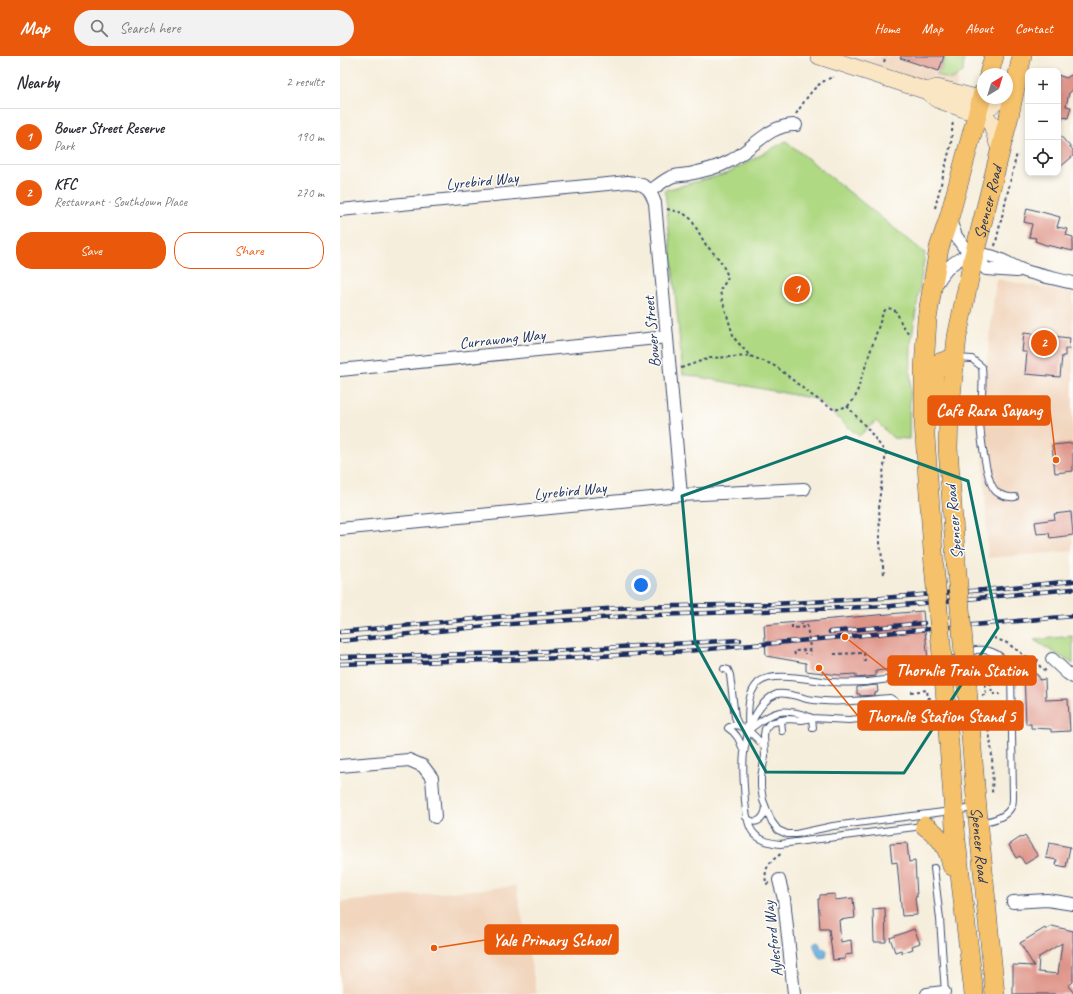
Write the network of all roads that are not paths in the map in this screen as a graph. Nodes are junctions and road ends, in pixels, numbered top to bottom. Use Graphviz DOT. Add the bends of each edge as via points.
graph roads {
  1 [pos="819,56"];
  2 [pos="994,56"];
  3 [pos="1013,56"];
  4 [pos="1022,56"];
  5 [pos="991,68"];
  6 [pos="1010,68"];
  7 [pos="977,103"];
  8 [pos="980,104"];
  9 [pos="983,104"];
  10 [pos="794,125"];
  11 [pos="1000,150"];
  12 [pos="650,191"];
  13 [pos="340,210"];
  14 [pos="949,218"];
  15 [pos="974,255"];
  16 [pos="1073,283"];
  17 [pos="930,294"];
  18 [pos="667,337"];
  19 [pos="954,358"];
  20 [pos="340,370"];
  21 [pos="927,478"];
  22 [pos="804,489"];
  23 [pos="682,495"];
  24 [pos="1015,498"];
  25 [pos="340,529"];
  26 [pos="1052,659"];
  27 [pos="724,669"];
  28 [pos="1073,676"];
  29 [pos="812,718"];
  30 [pos="781,720"];
  31 [pos="738,724"];
  32 [pos="813,728"];
  33 [pos="748,731"];
  34 [pos="782,731"];
  35 [pos="764,746"];
  36 [pos="744,752"];
  37 [pos="340,766"];
  38 [pos="766,808"];
  39 [pos="954,811"];
  40 [pos="978,815"];
  41 [pos="435,817"];
  42 [pos="746,818"];
  43 [pos="925,826"];
  44 [pos="934,868"];
  45 [pos="780,880"];
  46 [pos="1013,902"];
  47 [pos="1073,904"];
  48 [pos="969,959"];
  49 [pos="945,993"];
  50 [pos="794,994"];
  51 [pos="926,994"];
  52 [pos="974,994"];
  53 [pos="995,994"];
  1 -- 7 [label="main road" via="928,91 937,99 967,110"];
  2 -- 5 [label="main road"];
  3 -- 6 [label="main road"];
  4 -- 11 [label="main road, Spencer Road"];
  8 -- 14 [label="main road, Spencer Road"];
  9 -- 11 [label="main road"];
  10 -- 12 [label="street" via="774,129 726,164 671,178"];
  11 -- 15 [label="main road, Spencer Road"];
  12 -- 13 [label="street, Lyrebird Way" via="640,184 628,182"];
  12 -- 18 [label="street, Bower Street" via="655,203"];
  14 -- 15 [label="street" via="956,236"];
  14 -- 17 [label="main road, Spencer Road" via="939,248"];
  15 -- 16 [label="street" via="991,256 1024,271"];
  15 -- 17 [label="street" via="955,261 938,280"];
  15 -- 19 [label="main road, Spencer Road"];
  17 -- 21 [label="main road, Spencer Road" via="924,369"];
  18 -- 20 [label="street, Currawong Way"];
  18 -- 23 [label="street, Bower Street"];
  19 -- 21 [label="main road" via="940,363 934,374 934,452"];
  19 -- 24 [label="lane" via="972,359 982,367 980,421 986,466 993,488 998,494"];
  19 -- 40 [label="main road, Spencer Road, bridge" via="948,448 956,563 973,689"];
  21 -- 39 [label="main road, Spencer Road, bridge" via="940,694"];
  22 -- 23 [label="street, Lyrebird Way"];
  23 -- 25 [label="street, Lyrebird Way"];
  26 -- 28 [label="street"];
  27 -- 31 [label="lane" via="728,670 730,675"];
  29 -- 30 [label="lane"];
  29 -- 32 [label="lane"];
  29 -- 33 [label="lane" via="802,714 776,712"];
  29 -- 33 [label="lane" via="842,723 902,718 899,707 890,698 819,701 778,694 767,700"];
  30 -- 34 [label="lane"];
  30 -- 35 [label="lane" via="770,723 765,729"];
  31 -- 33 [label="lane"];
  31 -- 36 [label="lane" via="728,728 735,732"];
  33 -- 35 [label="lane"];
  33 -- 36 [label="lane"];
  33 -- 40 [label="lane" via="748,703 758,683 766,678 776,676 842,683 867,681 899,677 924,670 976,650 992,651 1001,656 1011,670 1013,796 1012,805 996,820"];
  35 -- 38 [label="lane" via="761,777"];
  36 -- 42 [label="lane"];
  37 -- 41 [label="street" via="409,760 423,766 432,778"];
  38 -- 39 [label="lane" via="778,830 786,834"];
  38 -- 42 [label="lane" via="762,819 752,822"];
  39 -- 40 [label="lane"];
  39 -- 48 [label="main road, Spencer Road"];
  40 -- 53 [label="main road, Spencer Road"];
  42 -- 43 [label="lane" via="753,834 763,840 780,844"];
  43 -- 48 [label="main road" via="935,833 950,856 958,898 962,941"];
  44 -- 49 [label="lane"];
  45 -- 50 [label="street, Aylesford Way"];
  46 -- 47 [label="street" via="1047,900"];
  48 -- 52 [label="main road, Spencer Road"];
  49 -- 51 [label="street"];
}
